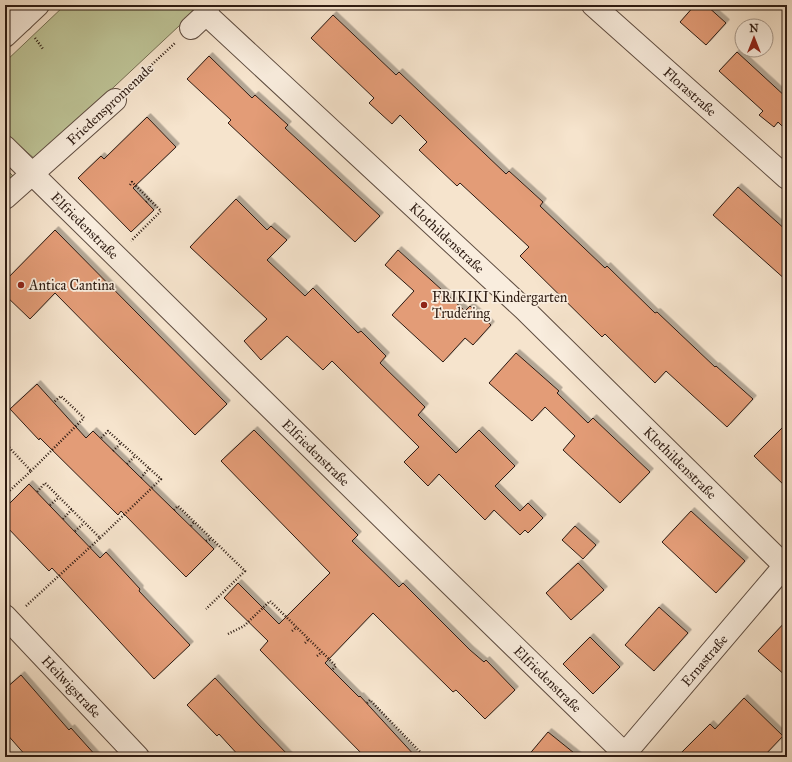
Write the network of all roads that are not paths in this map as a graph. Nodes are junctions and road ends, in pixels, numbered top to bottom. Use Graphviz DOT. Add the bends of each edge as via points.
graph roads {
  1 [pos="38,5"];
  2 [pos="593,5"];
  3 [pos="5,6"];
  4 [pos="202,16"];
  5 [pos="22,20"];
  6 [pos="5,36"];
  7 [pos="114,100"];
  8 [pos="5,147"];
  9 [pos="33,174"];
  10 [pos="787,178"];
  11 [pos="5,198"];
  12 [pos="786,565"];
  13 [pos="7,618"];
  14 [pos="625,756"];
  15 [pos="138,757"];
  1 -- 5 [label="street"];
  2 -- 10 [label="street, Florastraße"];
  3 -- 5 [label="street"];
  4 -- 12 [label="street, Klothildenstraße" via="524,309"];
  5 -- 6 [label="street"];
  7 -- 9 [label="street, Friedenspromenade"];
  8 -- 9 [label="street, Elfriedenstraße"];
  9 -- 11 [label="street, Friedenspromenade"];
  9 -- 14 [label="street, Elfriedenstraße"];
  12 -- 14 [label="street, Ernastraße"];
  13 -- 15 [label="street, Heilwigstraße"];
}
